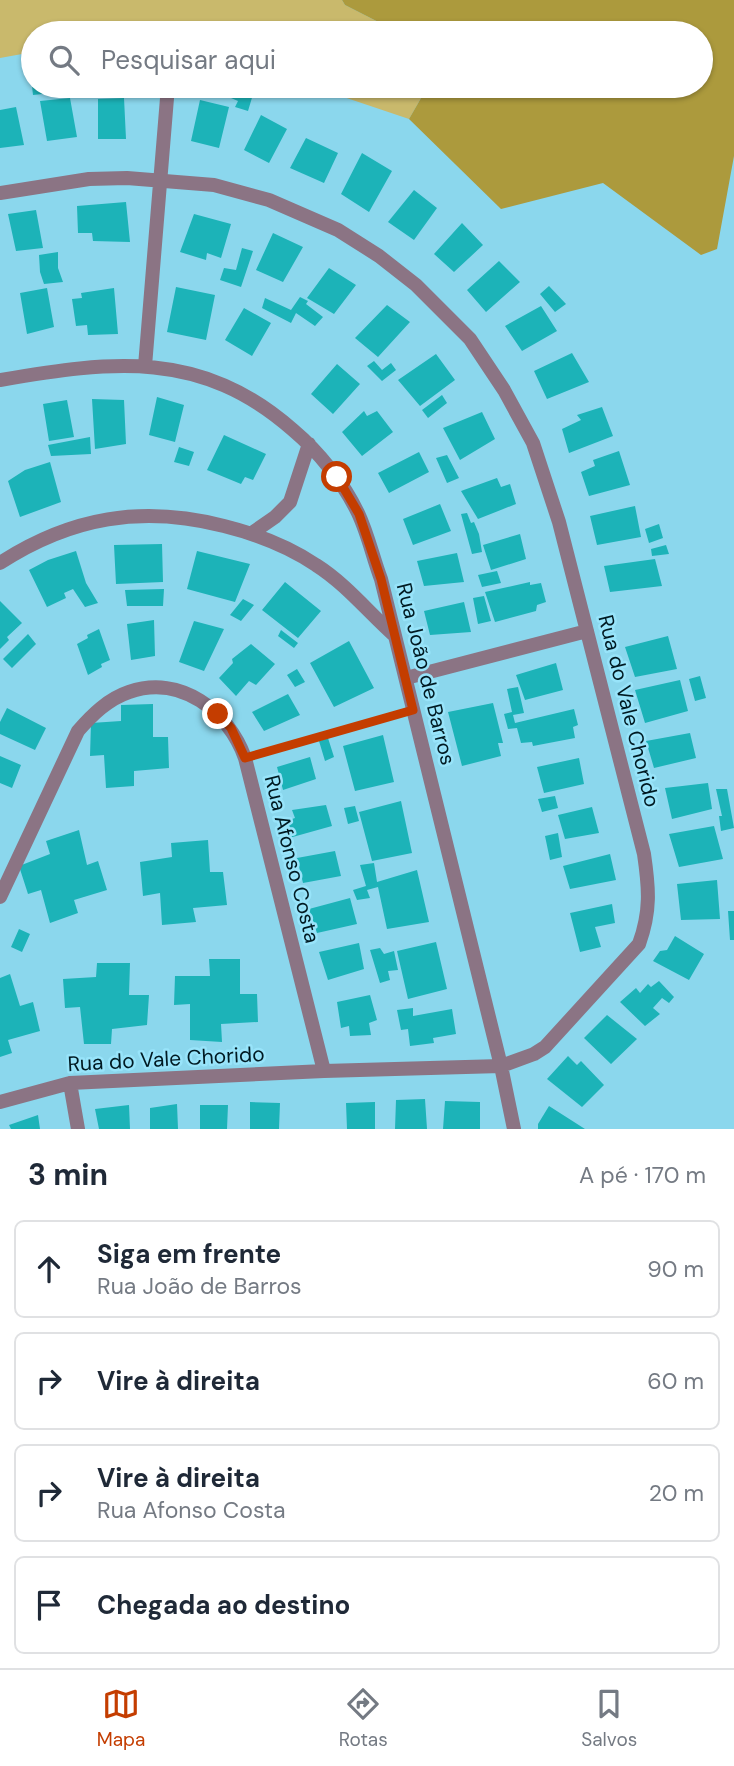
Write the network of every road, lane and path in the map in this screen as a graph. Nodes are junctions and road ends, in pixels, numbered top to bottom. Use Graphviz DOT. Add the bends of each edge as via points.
graph roads {
  1 [pos="167,98"];
  2 [pos="160,180"];
  3 [pos="0,193"];
  4 [pos="145,366"];
  5 [pos="0,380"];
  6 [pos="309,444"];
  7 [pos="252,533"];
  8 [pos="0,563"];
  9 [pos="587,631"];
  10 [pos="396,638"];
  11 [pos="406,678"];
  12 [pos="413,710"];
  13 [pos="245,758"];
  14 [pos="0,897"];
  15 [pos="502,1066"];
  16 [pos="324,1071"];
  17 [pos="70,1083"];
  18 [pos="0,1101"];
  19 [pos="78,1129"];
  20 [pos="514,1129"];
  1 -- 2 [label="street"];
  2 -- 3 [label="street, Rua do Vale Chorido" via="89,179"];
  2 -- 4 [label="street"];
  2 -- 9 [label="street, Rua do Vale Chorido" via="214,185 270,200 338,230 416,285 470,339 533,443"];
  4 -- 5 [label="street, Rua João de Barros" via="92,367"];
  4 -- 6 [label="street, Rua João de Barros" via="205,377 238,390"];
  6 -- 7 [label="street" via="290,502"];
  6 -- 10 [label="street, Rua João de Barros" via="337,477 359,514"];
  7 -- 8 [label="street" via="199,519 120,516 77,525"];
  7 -- 10 [label="street" via="316,565"];
  9 -- 11 [label="street"];
  9 -- 15 [label="street, Rua do Vale Chorido" via="645,854 647,923 639,944 545,1047"];
  10 -- 11 [label="street, Rua João de Barros"];
  11 -- 12 [label="street, Rua João de Barros"];
  12 -- 13 [label="path"];
  12 -- 15 [label="street, Rua João de Barros"];
  13 -- 14 [label="street, Rua Afonso Costa" via="231,728 201,700 181,691 130,691 108,703 78,732"];
  13 -- 16 [label="street, Rua Afonso Costa"];
  15 -- 16 [label="street, Rua do Vale Chorido"];
  15 -- 20 [label="street, Rua João de Barros"];
  16 -- 17 [label="street, Rua do Vale Chorido"];
  17 -- 18 [label="street, Rua do Vale Chorido"];
  17 -- 19 [label="street"];
}
